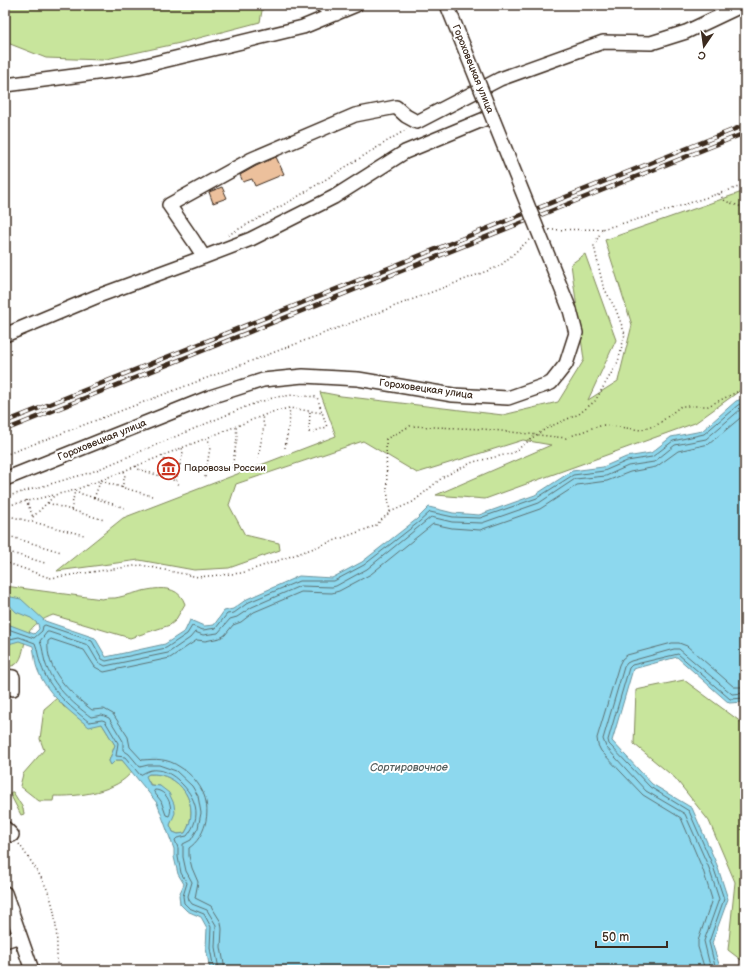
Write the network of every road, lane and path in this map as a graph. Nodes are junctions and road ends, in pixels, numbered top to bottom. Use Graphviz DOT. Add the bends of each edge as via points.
graph roads {
  1 [pos="321,5"];
  2 [pos="356,5"];
  3 [pos="447,5"];
  4 [pos="743,5"];
  5 [pos="336,14"];
  6 [pos="5,86"];
  7 [pos="492,116"];
  8 [pos="417,122"];
  9 [pos="745,184"];
  10 [pos="719,194"];
  11 [pos="745,208"];
  12 [pos="602,229"];
  13 [pos="543,231"];
  14 [pos="533,237"];
  15 [pos="225,238"];
  16 [pos="204,257"];
  17 [pos="5,335"];
  18 [pos="745,388"];
  19 [pos="289,408"];
  20 [pos="310,411"];
  21 [pos="322,413"];
  22 [pos="262,416"];
  23 [pos="236,425"];
  24 [pos="536,434"];
  25 [pos="208,437"];
  26 [pos="182,448"];
  27 [pos="284,448"];
  28 [pos="5,455"];
  29 [pos="162,456"];
  30 [pos="258,458"];
  31 [pos="180,465"];
  32 [pos="136,466"];
  33 [pos="232,468"];
  34 [pos="169,469"];
  35 [pos="124,471"];
  36 [pos="164,477"];
  37 [pos="205,477"];
  38 [pos="5,479"];
  39 [pos="100,480"];
  40 [pos="176,480"];
  41 [pos="179,485"];
  42 [pos="122,488"];
  43 [pos="75,490"];
  44 [pos="55,495"];
  45 [pos="152,496"];
  46 [pos="5,497"];
  47 [pos="94,498"];
  48 [pos="26,500"];
  49 [pos="48,503"];
  50 [pos="5,506"];
  51 [pos="125,508"];
  52 [pos="71,510"];
  53 [pos="390,512"];
  54 [pos="5,515"];
  55 [pos="33,517"];
  56 [pos="104,520"];
  57 [pos="32,521"];
  58 [pos="5,535"];
  59 [pos="84,535"];
  60 [pos="5,551"];
  61 [pos="61,552"];
  62 [pos="5,562"];
  63 [pos="45,563"];
  64 [pos="5,676"];
  65 [pos="13,689"];
  66 [pos="8,832"];
  67 [pos="5,893"];
  68 [pos="20,936"];
  69 [pos="5,941"];
  70 [pos="32,970"];
  71 [pos="57,970"];
  1 -- 5 [label="street"];
  2 -- 5 [label="street"];
  3 -- 7 [label="street, Гороховецкая улица, bridge"];
  4 -- 8 [label="street" via="686,32 651,43 603,42 500,79"];
  5 -- 6 [label="street" via="304,27 134,68"];
  7 -- 16 [label="street" via="405,152 334,198 250,239"];
  7 -- 38 [label="street, Гороховецкая улица, bridge" via="570,310 576,333 566,364 551,383 508,398 453,395 358,379 303,376 263,380 210,397"];
  8 -- 15 [label="path" via="294,199"];
  8 -- 16 [label="street" via="396,107 354,115 252,159 169,206"];
  9 -- 10 [label="path"];
  10 -- 11 [label="path" via="725,201"];
  10 -- 12 [label="path"];
  12 -- 13 [label="path"];
  12 -- 24 [label="path" via="594,246 603,286 625,334 618,362 595,402 579,414"];
  14 -- 28 [label="path" via="500,266"];
  16 -- 17 [label="street" via="98,296"];
  18 -- 24 [label="path" via="708,406 681,406 657,425 641,430 604,425 566,438"];
  19 -- 20 [label="path"];
  19 -- 22 [label="path"];
  19 -- 27 [label="path" via="290,417"];
  20 -- 21 [label="path"];
  20 -- 21 [label="path" via="309,432 327,427"];
  21 -- 46 [label="path" via="317,397 276,397 250,405 92,472"];
  22 -- 23 [label="path"];
  22 -- 30 [label="path" via="264,426"];
  23 -- 25 [label="path"];
  23 -- 33 [label="path" via="237,438"];
  24 -- 53 [label="path" via="513,453 473,462 443,477 413,502"];
  24 -- 53 [label="path" via="410,426 386,439"];
  25 -- 26 [label="path"];
  25 -- 37 [label="path" via="210,448"];
  26 -- 29 [label="path"];
  26 -- 31 [label="path"];
  29 -- 32 [label="path"];
  29 -- 34 [label="path"];
  31 -- 34 [label="path"];
  31 -- 40 [label="path"];
  32 -- 35 [label="path"];
  32 -- 36 [label="path" via="138,469"];
  34 -- 36 [label="path"];
  34 -- 40 [label="path"];
  35 -- 39 [label="path"];
  35 -- 42 [label="path"];
  36 -- 40 [label="path"];
  39 -- 42 [label="path"];
  39 -- 43 [label="path"];
  39 -- 47 [label="path"];
  40 -- 41 [label="path"];
  42 -- 45 [label="path"];
  43 -- 44 [label="path"];
  43 -- 47 [label="path"];
  43 -- 52 [label="path"];
  44 -- 48 [label="path"];
  44 -- 49 [label="path"];
  47 -- 51 [label="path"];
  48 -- 50 [label="path"];
  48 -- 55 [label="path"];
  49 -- 52 [label="path"];
  49 -- 55 [label="path"];
  52 -- 56 [label="path"];
  53 -- 62 [label="path" via="375,526 242,573 198,577 141,565 50,578"];
  54 -- 57 [label="path"];
  55 -- 57 [label="path"];
  57 -- 59 [label="path"];
  58 -- 61 [label="path"];
  60 -- 63 [label="path"];
  64 -- 65 [label="street" via="13,677"];
  66 -- 71 [label="path" via="37,871 49,894 58,940"];
  67 -- 68 [label="street"];
  68 -- 69 [label="street"];
  68 -- 70 [label="street"];
}
